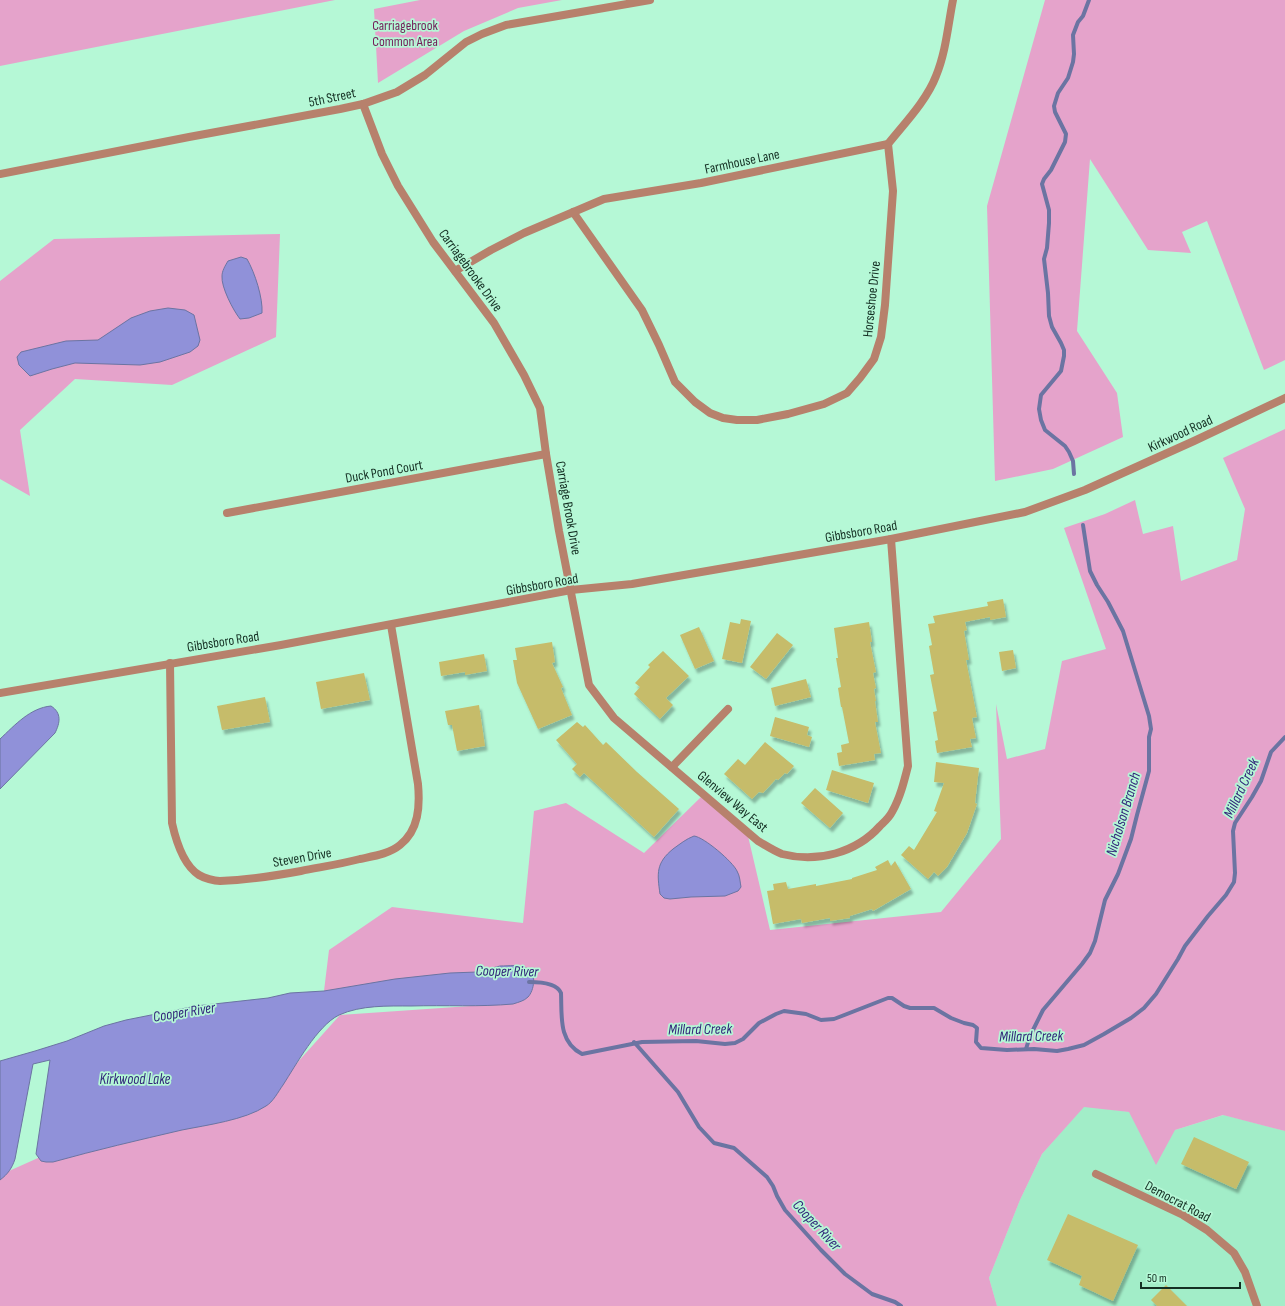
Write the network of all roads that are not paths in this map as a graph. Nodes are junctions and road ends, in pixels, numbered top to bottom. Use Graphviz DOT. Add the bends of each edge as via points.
graph roads {
  1 [pos="650,0"];
  2 [pos="953,0"];
  3 [pos="363,104"];
  4 [pos="888,144"];
  5 [pos="0,174"];
  6 [pos="573,212"];
  7 [pos="455,272"];
  8 [pos="1285,398"];
  9 [pos="546,454"];
  10 [pos="1085,490"];
  11 [pos="227,513"];
  12 [pos="891,539"];
  13 [pos="571,590"];
  14 [pos="391,625"];
  15 [pos="170,663"];
  16 [pos="0,693"];
  17 [pos="728,709"];
  18 [pos="672,767"];
  19 [pos="1096,1174"];
  20 [pos="1257,1306"];
  1 -- 3 [label="street, 5th Street" via="506,25 466,42 425,75 397,92"];
  2 -- 4 [label="street" via="936,76 924,97"];
  3 -- 5 [label="street, 5th Street"];
  3 -- 7 [label="street, Carriagebrooke Drive" via="382,154 398,186"];
  4 -- 6 [label="street, Farmhouse Lane" via="701,183 604,199"];
  4 -- 6 [label="street, Horseshoe Drive" via="893,191 885,305 881,338 874,359 847,393 824,404 788,414 757,420 737,420 710,413 695,402 675,382 642,310"];
  6 -- 7 [label="street, Farmhouse Lane" via="524,233"];
  7 -- 9 [label="street, Carriagebrooke Drive" via="494,323 524,375 540,408"];
  8 -- 10 [label="street, Kirkwood Road"];
  9 -- 11 [label="street, Duck Pond Court"];
  9 -- 13 [label="street, Carriage Brook Drive"];
  10 -- 12 [label="street, Gibbsboro Road" via="1026,512"];
  12 -- 13 [label="street, Gibbsboro Road" via="632,584"];
  12 -- 18 [label="street, Glenview Way East" via="908,766 900,795 891,814 873,834 848,850 826,856 803,858 781,853 758,841"];
  13 -- 14 [label="street, Gibbsboro Road"];
  13 -- 18 [label="street, Glenview Way East" via="589,685 614,718"];
  14 -- 15 [label="street, Gibbsboro Road"];
  14 -- 15 [label="street, Steven Drive" via="418,784 420,802 417,819 401,844 388,852 269,877 218,881 201,876 192,870 183,855 172,823"];
  15 -- 16 [label="street, Gibbsboro Road"];
  17 -- 18 [label="street"];
  19 -- 20 [label="street, Democrat Road" via="1184,1215 1207,1230 1234,1253 1245,1272"];
}
